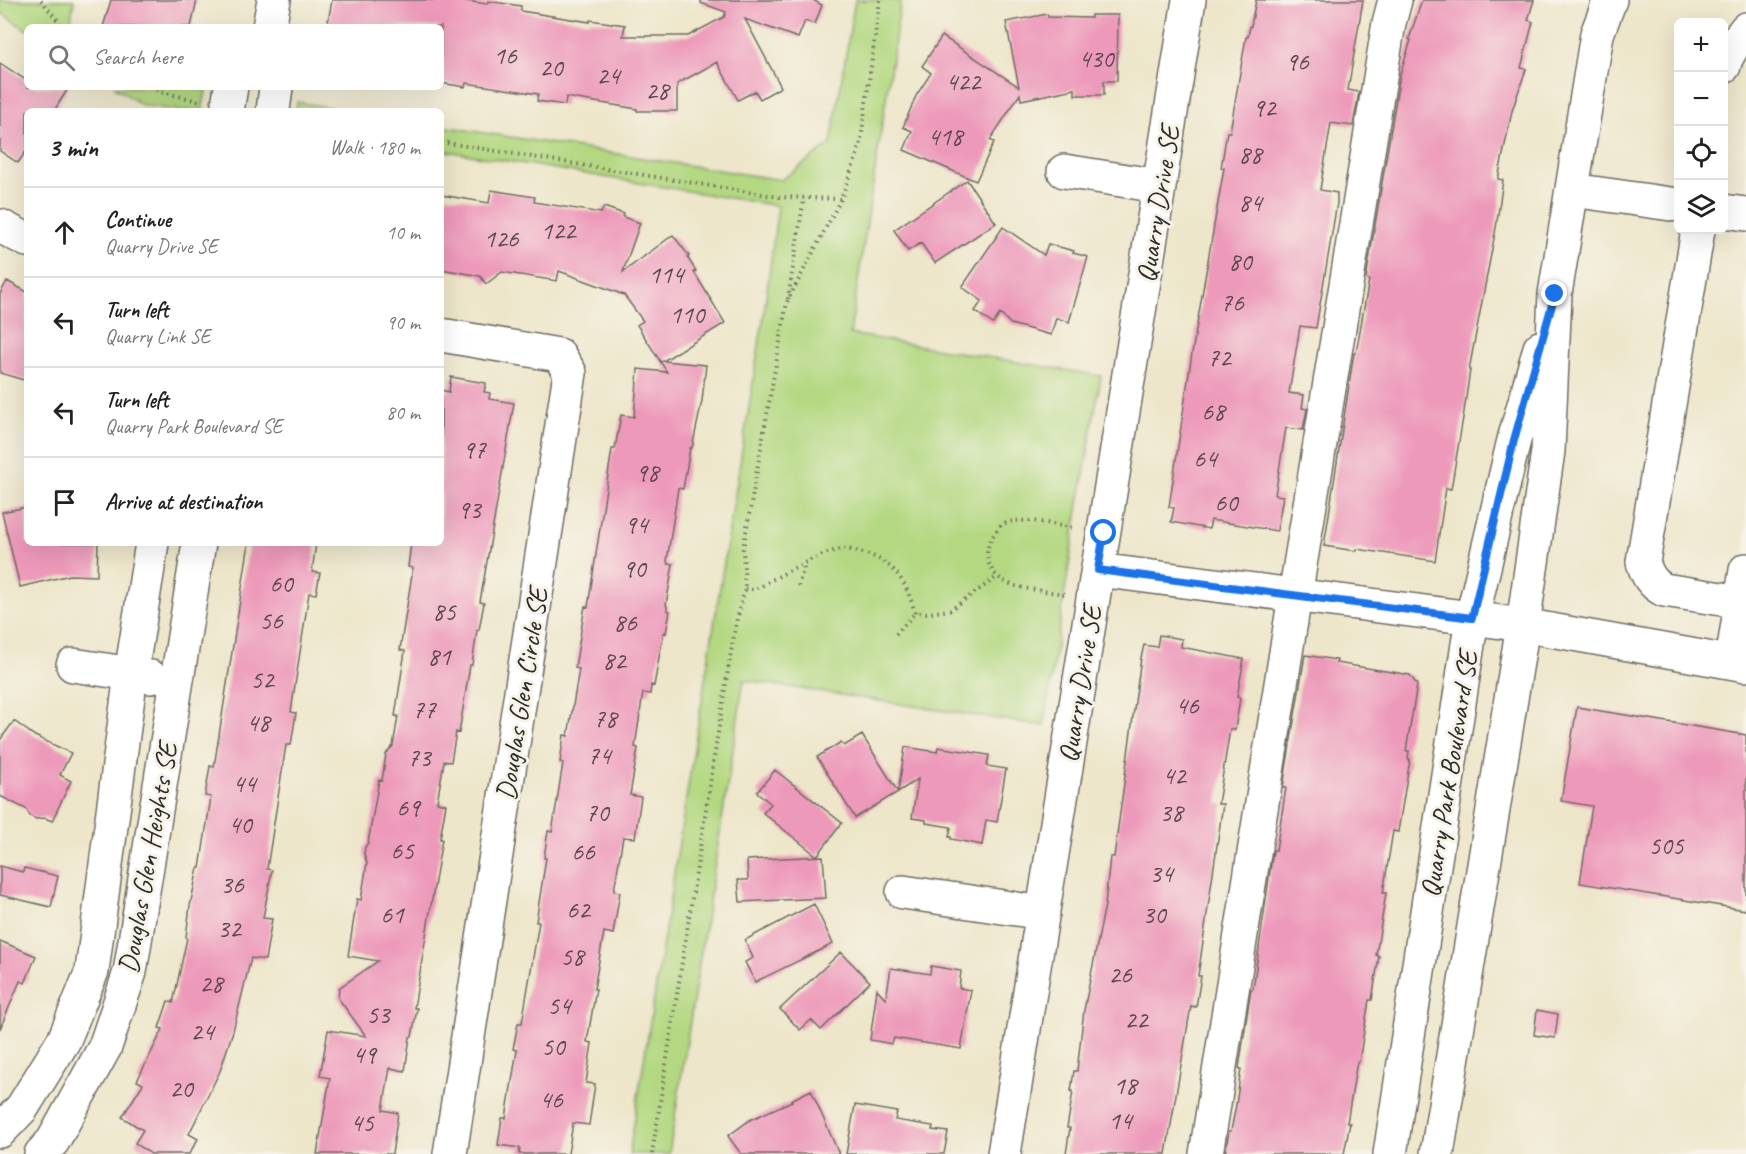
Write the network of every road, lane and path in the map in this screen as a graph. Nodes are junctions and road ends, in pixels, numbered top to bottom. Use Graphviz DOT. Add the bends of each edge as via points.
graph roads {
  1 [pos="41,0"];
  2 [pos="274,0"];
  3 [pos="880,0"];
  4 [pos="1189,0"];
  5 [pos="1395,0"];
  6 [pos="1610,0"];
  7 [pos="61,24"];
  8 [pos="270,24"];
  9 [pos="1746,29"];
  10 [pos="1728,54"];
  11 [pos="157,90"];
  12 [pos="276,90"];
  13 [pos="229,101"];
  14 [pos="273,108"];
  15 [pos="444,142"];
  16 [pos="1064,171"];
  17 [pos="1159,186"];
  18 [pos="1572,190"];
  19 [pos="804,198"];
  20 [pos="841,199"];
  21 [pos="1674,204"];
  22 [pos="1728,212"];
  23 [pos="1746,214"];
  24 [pos="0,226"];
  25 [pos="1697,234"];
  26 [pos="24,238"];
  27 [pos="1555,294"];
  28 [pos="787,302"];
  29 [pos="444,336"];
  30 [pos="1104,533"];
  31 [pos="152,546"];
  32 [pos="198,546"];
  33 [pos="805,563"];
  34 [pos="1746,570"];
  35 [pos="997,577"];
  36 [pos="1096,584"];
  37 [pos="798,586"];
  38 [pos="745,590"];
  39 [pos="1295,596"];
  40 [pos="1741,602"];
  41 [pos="915,613"];
  42 [pos="1472,618"];
  43 [pos="1523,625"];
  44 [pos="896,634"];
  45 [pos="1739,664"];
  46 [pos="73,665"];
  47 [pos="131,674"];
  48 [pos="176,681"];
  49 [pos="903,892"];
  50 [pos="1043,913"];
  51 [pos="11,1120"];
  52 [pos="54,1150"];
  53 [pos="450,1154"];
  54 [pos="652,1154"];
  55 [pos="1004,1154"];
  56 [pos="1206,1154"];
  57 [pos="1390,1154"];
  58 [pos="1437,1154"];
  1 -- 7 [label="path"];
  2 -- 8 [label="street"];
  3 -- 20 [label="path" via="860,147"];
  4 -- 17 [label="street, Quarry Drive SE"];
  5 -- 39 [label="street"];
  6 -- 18 [label="street, Quarry Park Boulevard SE" via="1597,34"];
  9 -- 10 [label="street"];
  11 -- 13 [label="path"];
  12 -- 14 [label="street"];
  15 -- 19 [label="path"];
  16 -- 17 [label="street"];
  17 -- 30 [label="street, Quarry Drive SE"];
  18 -- 21 [label="street"];
  18 -- 27 [label="street, Quarry Park Boulevard SE"];
  19 -- 20 [label="path"];
  19 -- 28 [label="path"];
  20 -- 28 [label="path"];
  22 -- 23 [label="street"];
  24 -- 26 [label="street"];
  25 -- 40 [label="street" via="1643,562 1649,578 1664,590"];
  27 -- 42 [label="street, Quarry Park Boulevard SE" via="1514,440"];
  27 -- 43 [label="street, Quarry Park Boulevard SE" via="1548,451"];
  28 -- 38 [label="path" via="743,549"];
  29 -- 53 [label="street, Douglas Glen Circle SE" via="559,355 570,373"];
  30 -- 35 [label="path" via="1022,520 1002,525 987,549"];
  30 -- 36 [label="street, Quarry Drive SE"];
  31 -- 47 [label="street, Douglas Glen Heights SE"];
  32 -- 48 [label="street, Douglas Glen Heights SE"];
  33 -- 37 [label="path"];
  33 -- 38 [label="path" via="756,589"];
  33 -- 41 [label="path" via="845,549 872,555 895,570 909,592"];
  34 -- 40 [label="street"];
  35 -- 36 [label="path" via="1010,585"];
  35 -- 41 [label="path" via="950,610"];
  36 -- 39 [label="street"];
  36 -- 50 [label="street, Quarry Drive SE"];
  38 -- 54 [label="path" via="725,688"];
  39 -- 42 [label="street"];
  39 -- 56 [label="street"];
  40 -- 45 [label="street"];
  41 -- 44 [label="path"];
  42 -- 43 [label="street"];
  42 -- 57 [label="street, Quarry Park Boulevard SE"];
  43 -- 45 [label="street"];
  43 -- 58 [label="street, Quarry Park Boulevard SE"];
  46 -- 47 [label="street"];
  47 -- 48 [label="street"];
  47 -- 51 [label="street, Douglas Glen Heights SE" via="92,970 64,1040"];
  48 -- 52 [label="street, Douglas Glen Heights SE" via="130,972 105,1047"];
  49 -- 50 [label="street"];
  50 -- 55 [label="street, Quarry Drive SE"];
  51 -- 52 [label="street"];
}
